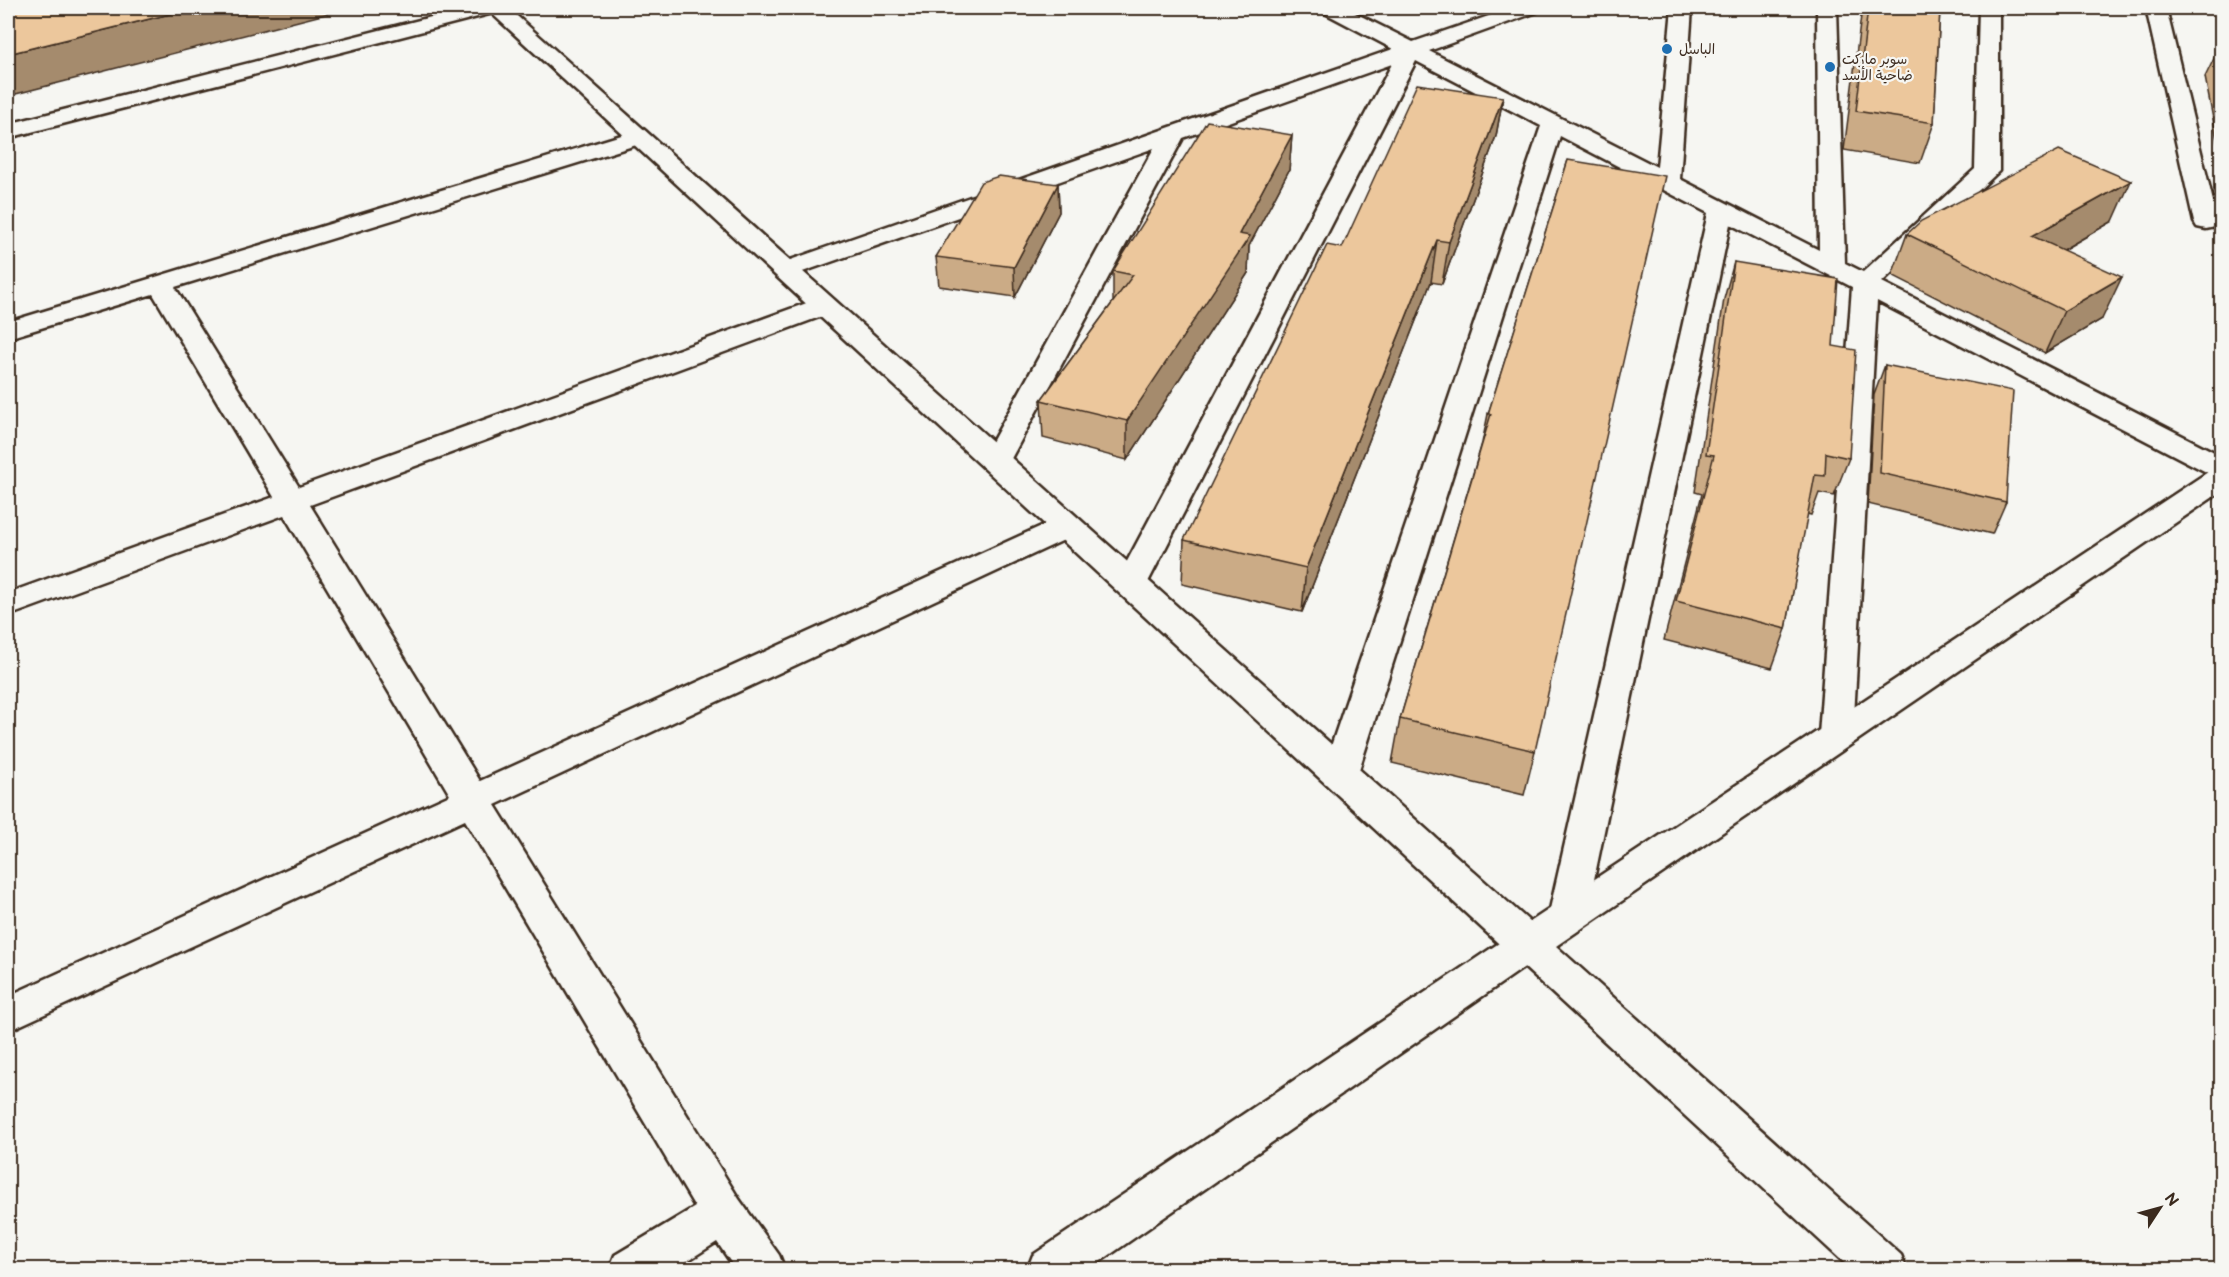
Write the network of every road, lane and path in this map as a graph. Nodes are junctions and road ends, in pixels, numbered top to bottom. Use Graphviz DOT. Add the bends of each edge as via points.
graph roads {
  1 [pos="490,8"];
  2 [pos="496,8"];
  3 [pos="1330,8"];
  4 [pos="1530,8"];
  5 [pos="1682,8"];
  6 [pos="1827,8"];
  7 [pos="1989,8"];
  8 [pos="2156,8"];
  9 [pos="1411,49"];
  10 [pos="1553,123"];
  11 [pos="8,131"];
  12 [pos="1174,133"];
  13 [pos="638,137"];
  14 [pos="1668,182"];
  15 [pos="1721,209"];
  16 [pos="2206,222"];
  17 [pos="1832,267"];
  18 [pos="785,270"];
  19 [pos="160,284"];
  20 [pos="1865,284"];
  21 [pos="824,306"];
  22 [pos="8,330"];
  23 [pos="996,462"];
  24 [pos="2222,468"];
  25 [pos="2222,477"];
  26 [pos="291,501"];
  27 [pos="1068,526"];
  28 [pos="1131,584"];
  29 [pos="8,605"];
  30 [pos="1836,735"];
  31 [pos="1340,773"];
  32 [pos="472,800"];
  33 [pos="1567,918"];
  34 [pos="1528,944"];
  35 [pos="8,1014"];
  36 [pos="723,1214"];
  37 [pos="631,1269"];
  38 [pos="764,1269"];
  39 [pos="1049,1269"];
  40 [pos="1886,1269"];
  1 -- 11 [label="street"];
  2 -- 13 [label="street"];
  3 -- 9 [label="street"];
  4 -- 9 [label="street"];
  5 -- 14 [label="street"];
  6 -- 17 [label="street"];
  7 -- 20 [label="street" via="1987,171"];
  8 -- 16 [label="street"];
  9 -- 10 [label="street"];
  9 -- 12 [label="street"];
  9 -- 28 [label="street"];
  10 -- 14 [label="street"];
  10 -- 31 [label="street"];
  12 -- 18 [label="street"];
  12 -- 23 [label="street"];
  13 -- 18 [label="street"];
  13 -- 19 [label="street"];
  14 -- 15 [label="street"];
  15 -- 17 [label="street"];
  15 -- 33 [label="street"];
  17 -- 20 [label="street"];
  18 -- 21 [label="street"];
  19 -- 22 [label="street"];
  19 -- 26 [label="street"];
  20 -- 24 [label="street"];
  20 -- 30 [label="street"];
  21 -- 23 [label="street"];
  21 -- 26 [label="street"];
  23 -- 27 [label="street"];
  25 -- 30 [label="street"];
  26 -- 29 [label="street"];
  26 -- 32 [label="street"];
  27 -- 28 [label="street"];
  27 -- 32 [label="street"];
  28 -- 31 [label="street"];
  30 -- 33 [label="street"];
  31 -- 34 [label="street"];
  32 -- 35 [label="street"];
  32 -- 36 [label="street"];
  33 -- 34 [label="street"];
  34 -- 39 [label="street"];
  34 -- 40 [label="street"];
  36 -- 37 [label="street"];
  36 -- 38 [label="street"];
}
